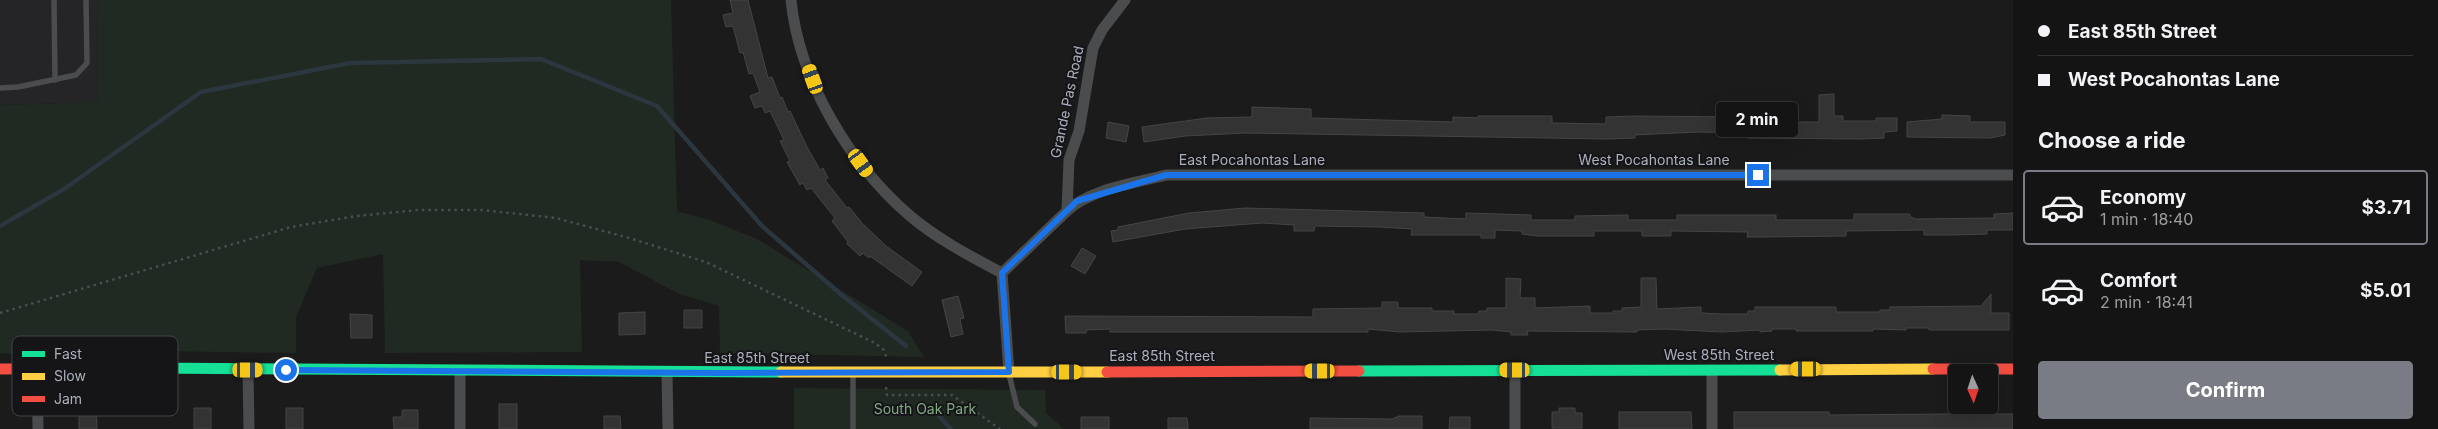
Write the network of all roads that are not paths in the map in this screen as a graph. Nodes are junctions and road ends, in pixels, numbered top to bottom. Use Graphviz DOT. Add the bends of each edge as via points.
graph roads {
  1 [pos="54,0"];
  2 [pos="86,0"];
  3 [pos="791,0"];
  4 [pos="1125,0"];
  5 [pos="55,80"];
  6 [pos="0,88"];
  7 [pos="1384,175"];
  8 [pos="2013,175"];
  9 [pos="1067,211"];
  10 [pos="1002,273"];
  11 [pos="178,369"];
  12 [pos="2013,369"];
  13 [pos="248,370"];
  14 [pos="1515,370"];
  15 [pos="1712,370"];
  16 [pos="460,372"];
  17 [pos="1009,372"];
  18 [pos="668,373"];
  19 [pos="853,373"];
  20 [pos="38,416"];
  21 [pos="1035,424"];
  22 [pos="38,429"];
  23 [pos="249,429"];
  24 [pos="460,429"];
  25 [pos="668,429"];
  26 [pos="853,429"];
  27 [pos="1515,429"];
  28 [pos="1712,429"];
  1 -- 5 [label="lane"];
  2 -- 5 [label="lane" via="88,63 76,75"];
  3 -- 10 [label="street" via="802,48 819,94 842,137 871,176 909,215 954,248"];
  4 -- 9 [label="street, Grande Pas Road" via="1093,48 1079,130 1068,160"];
  5 -- 6 [label="lane"];
  7 -- 8 [label="street, West Pocahontas Lane"];
  7 -- 9 [label="street, East Pocahontas Lane" via="1166,175 1094,194 1077,201"];
  9 -- 10 [label="street"];
  10 -- 17 [label="street"];
  11 -- 13 [label="main road, East 85th Street"];
  12 -- 15 [label="main road, West 85th Street"];
  13 -- 16 [label="main road, East 85th Street"];
  13 -- 23 [label="street"];
  14 -- 15 [label="main road, West 85th Street"];
  14 -- 17 [label="main road, East 85th Street"];
  14 -- 27 [label="street"];
  15 -- 28 [label="street"];
  16 -- 18 [label="main road, East 85th Street"];
  16 -- 24 [label="street"];
  17 -- 19 [label="main road, East 85th Street"];
  17 -- 21 [label="lane" via="1017,407"];
  18 -- 19 [label="main road, East 85th Street"];
  18 -- 25 [label="street"];
  19 -- 26 [label="lane"];
  20 -- 22 [label="street"];
}
